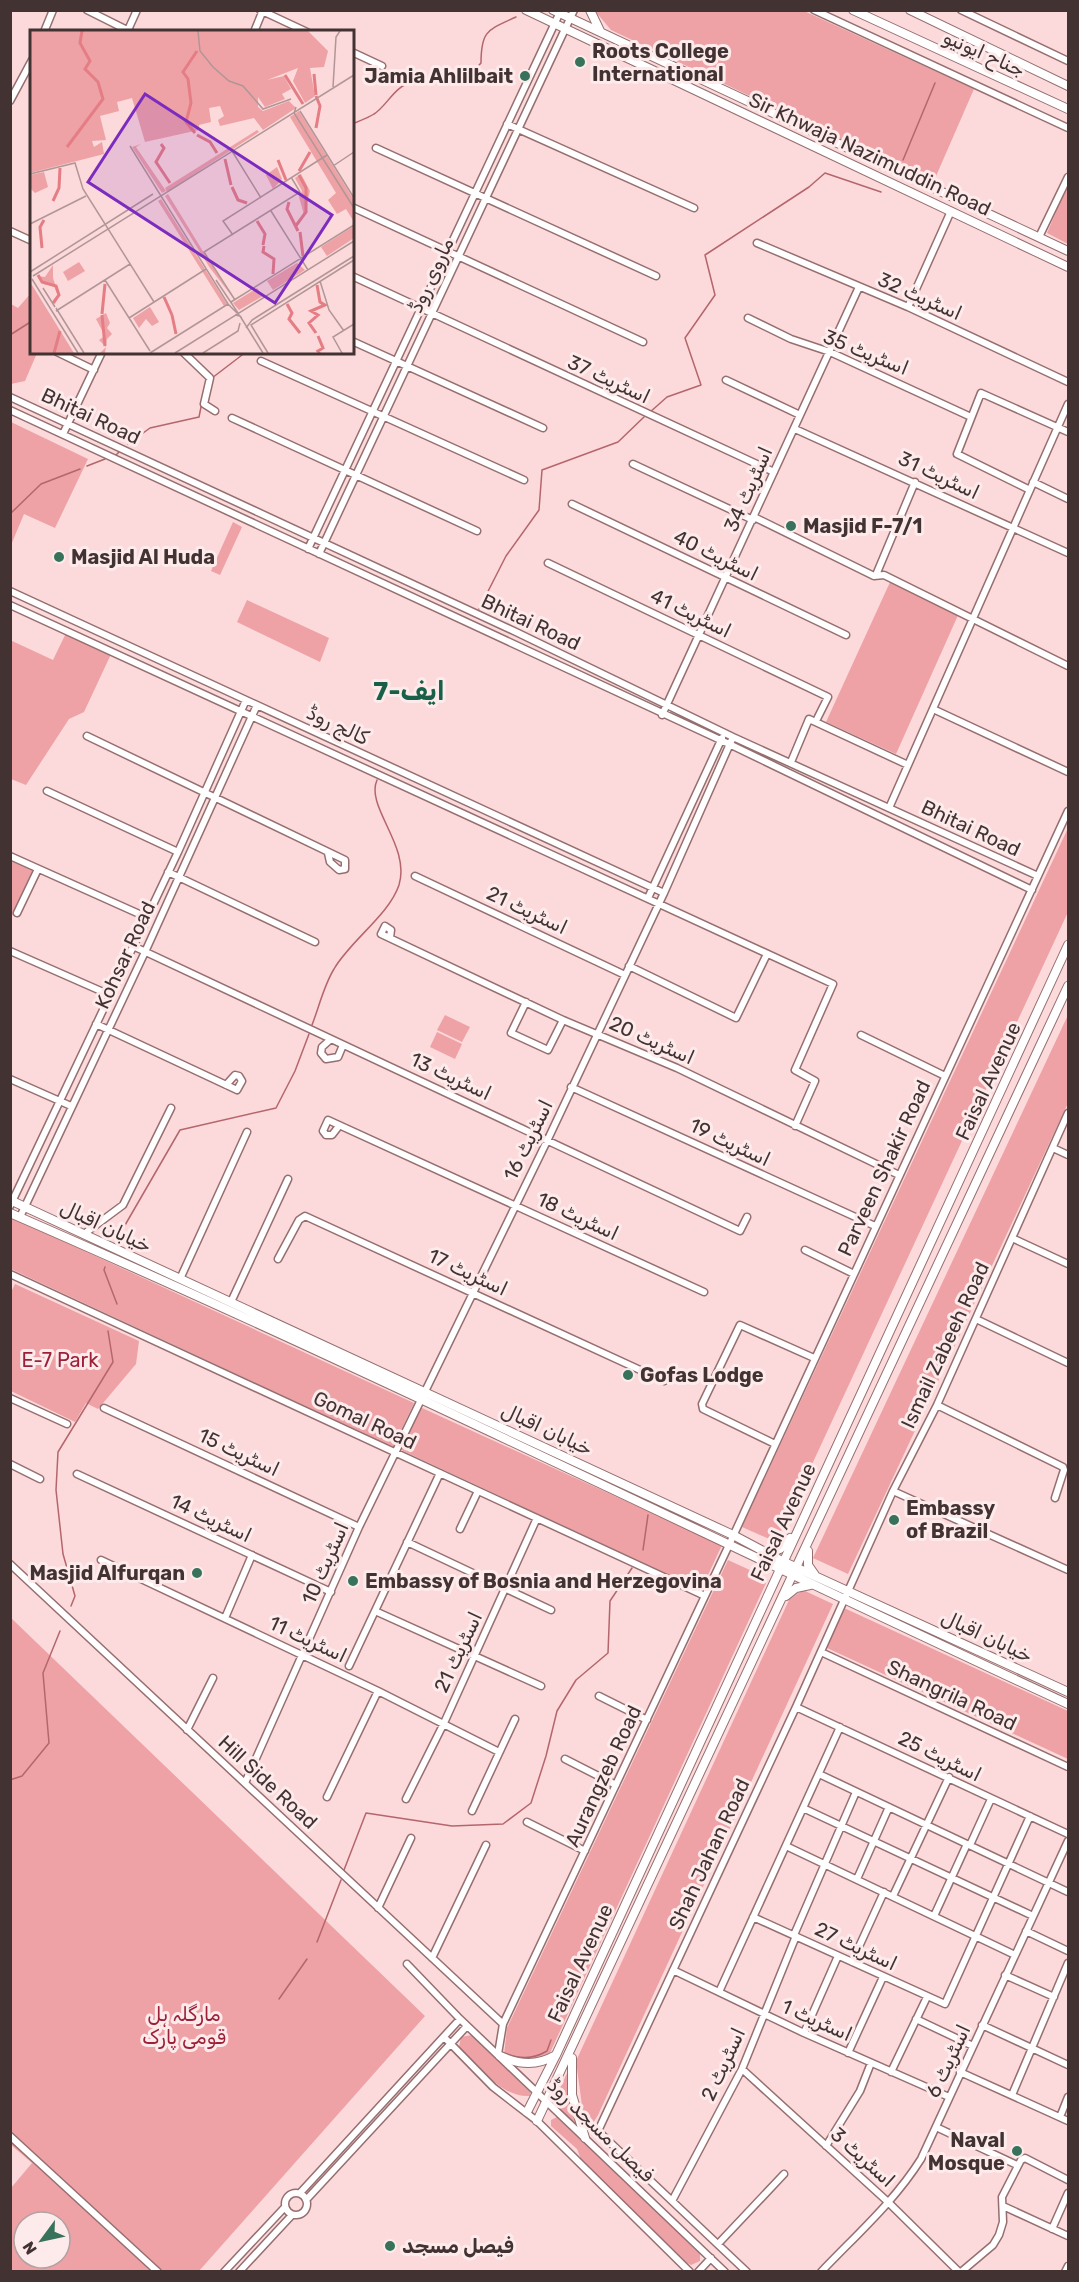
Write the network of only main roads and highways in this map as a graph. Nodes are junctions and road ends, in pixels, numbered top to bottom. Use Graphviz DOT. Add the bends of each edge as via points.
graph roads {
  1 [pos="526,10"];
  2 [pos="590,10"];
  3 [pos="853,10"];
  4 [pos="910,10"];
  5 [pos="558,11"];
  6 [pos="572,14"];
  7 [pos="601,33"];
  8 [pos="1068,86"];
  9 [pos="1068,109"];
  10 [pos="1068,251"];
  11 [pos="1068,267"];
  12 [pos="1068,945"];
  13 [pos="1068,986"];
  14 [pos="1044,999"];
  15 [pos="1059,1006"];
  16 [pos="1034,1022"];
  17 [pos="1050,1028"];
  18 [pos="11,1202"];
  19 [pos="10,1213"];
  20 [pos="797,1529"];
  21 [pos="811,1538"];
  22 [pos="731,1540"];
  23 [pos="758,1548"];
  24 [pos="754,1557"];
  25 [pos="782,1561"];
  26 [pos="797,1568"];
  27 [pos="779,1570"];
  28 [pos="793,1577"];
  29 [pos="817,1577"];
  30 [pos="811,1585"];
  31 [pos="769,1592"];
  32 [pos="784,1598"];
  33 [pos="1068,1692"];
  34 [pos="1068,1704"];
  35 [pos="573,2047"];
  36 [pos="499,2055"];
  37 [pos="556,2055"];
  38 [pos="527,2112"];
  39 [pos="537,2121"];
  40 [pos="585,2138"];
  1 -- 11 [label="main road, Sir Khwaja Nazimuddin Road"];
  2 -- 7 [label="main road"];
  3 -- 9 [label="main road, جناح ایونیو"];
  4 -- 8 [label="main road, جناح ایونیو"];
  5 -- 6 [label="main road, Sir Khwaja Nazimuddin Road"];
  6 -- 7 [label="main road, Sir Khwaja Nazimuddin Road"];
  7 -- 10 [label="main road, Sir Khwaja Nazimuddin Road"];
  12 -- 14 [label="main road, Faisal Avenue"];
  13 -- 15 [label="main road, Faisal Avenue"];
  14 -- 15 [label="main road" via="1049,1009"];
  14 -- 16 [label="main road, Faisal Avenue"];
  15 -- 17 [label="main road, Faisal Avenue"];
  16 -- 17 [label="main road" via="1046,1017"];
  16 -- 20 [label="main road, Faisal Avenue"];
  17 -- 21 [label="main road, Faisal Avenue"];
  18 -- 22 [label="main road, خیابان اقبال" via="425,1390"];
  19 -- 22 [label="main road, خیابان اقبال"];
  20 -- 23 [label="main road" via="776,1551"];
  20 -- 25 [label="main road, Faisal Avenue"];
  21 -- 26 [label="main road, Faisal Avenue"];
  21 -- 29 [label="main road" via="807,1560"];
  22 -- 23 [label="main road, خیابان اقبال"];
  22 -- 24 [label="main road, خیابان اقبال"];
  23 -- 25 [label="main road, خیابان اقبال"];
  24 -- 27 [label="main road, خیابان اقبال"];
  24 -- 31 [label="main road" via="770,1575"];
  25 -- 26 [label="main road, خیابان اقبال"];
  25 -- 27 [label="main road, Faisal Avenue"];
  26 -- 28 [label="main road, Faisal Avenue"];
  26 -- 29 [label="main road, خیابان اقبال"];
  27 -- 28 [label="main road, خیابان اقبال"];
  27 -- 31 [label="main road, Faisal Avenue"];
  28 -- 30 [label="main road, خیابان اقبال"];
  28 -- 32 [label="main road, Faisal Avenue"];
  29 -- 33 [label="main road, خیابان اقبال"];
  30 -- 32 [label="main road" via="796,1588"];
  30 -- 34 [label="main road, خیابان اقبال"];
  31 -- 37 [label="main road, Faisal Avenue"];
  32 -- 35 [label="main road, Faisal Avenue"];
  35 -- 39 [label="main road, Faisal Avenue"];
  35 -- 40 [label="main road" via="573,2094"];
  36 -- 37 [label="main road" via="525,2064"];
  37 -- 38 [label="main road, Faisal Avenue"];
}
